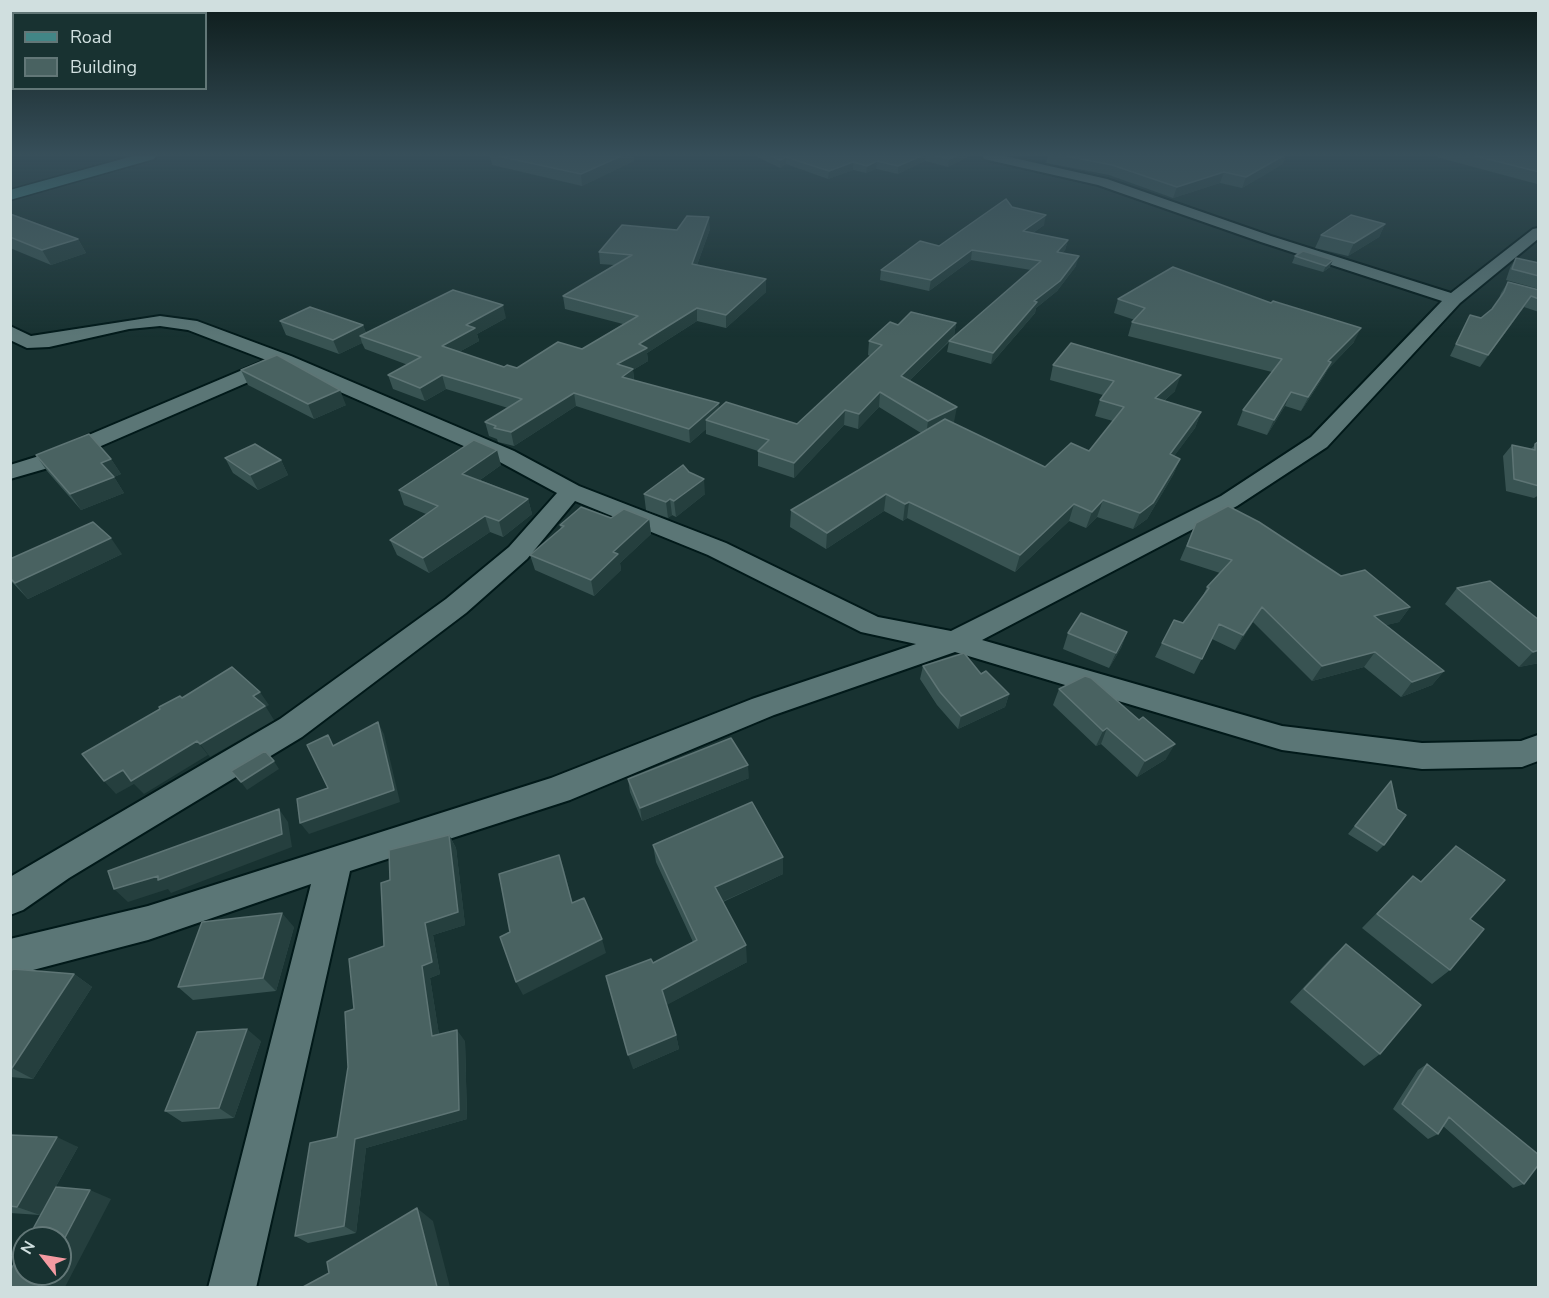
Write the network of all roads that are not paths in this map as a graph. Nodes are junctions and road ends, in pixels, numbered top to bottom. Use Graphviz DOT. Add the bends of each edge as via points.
graph roads {
  1 [pos="1201,217"];
  2 [pos="1539,232"];
  3 [pos="1454,299"];
  4 [pos="10,331"];
  5 [pos="284,360"];
  6 [pos="10,472"];
  7 [pos="571,491"];
  8 [pos="954,642"];
  9 [pos="1539,748"];
  10 [pos="335,860"];
  11 [pos="10,898"];
  12 [pos="10,958"];
  13 [pos="232,1287"];
  1 -- 3 [label="street"];
  2 -- 3 [label="street" via="1490,282"];
  3 -- 8 [label="street" via="1319,442 1229,501"];
  4 -- 5 [label="street" via="27,342 49,342 160,321 191,325"];
  5 -- 6 [label="street" via="63,454"];
  5 -- 7 [label="street" via="506,456"];
  7 -- 8 [label="street" via="717,549 871,625"];
  7 -- 11 [label="street" via="518,553 456,606 291,728"];
  8 -- 9 [label="street" via="1282,738 1422,756 1522,754"];
  8 -- 10 [label="street" via="763,707 558,790"];
  10 -- 12 [label="street" via="148,923"];
  10 -- 13 [label="street"];
}
